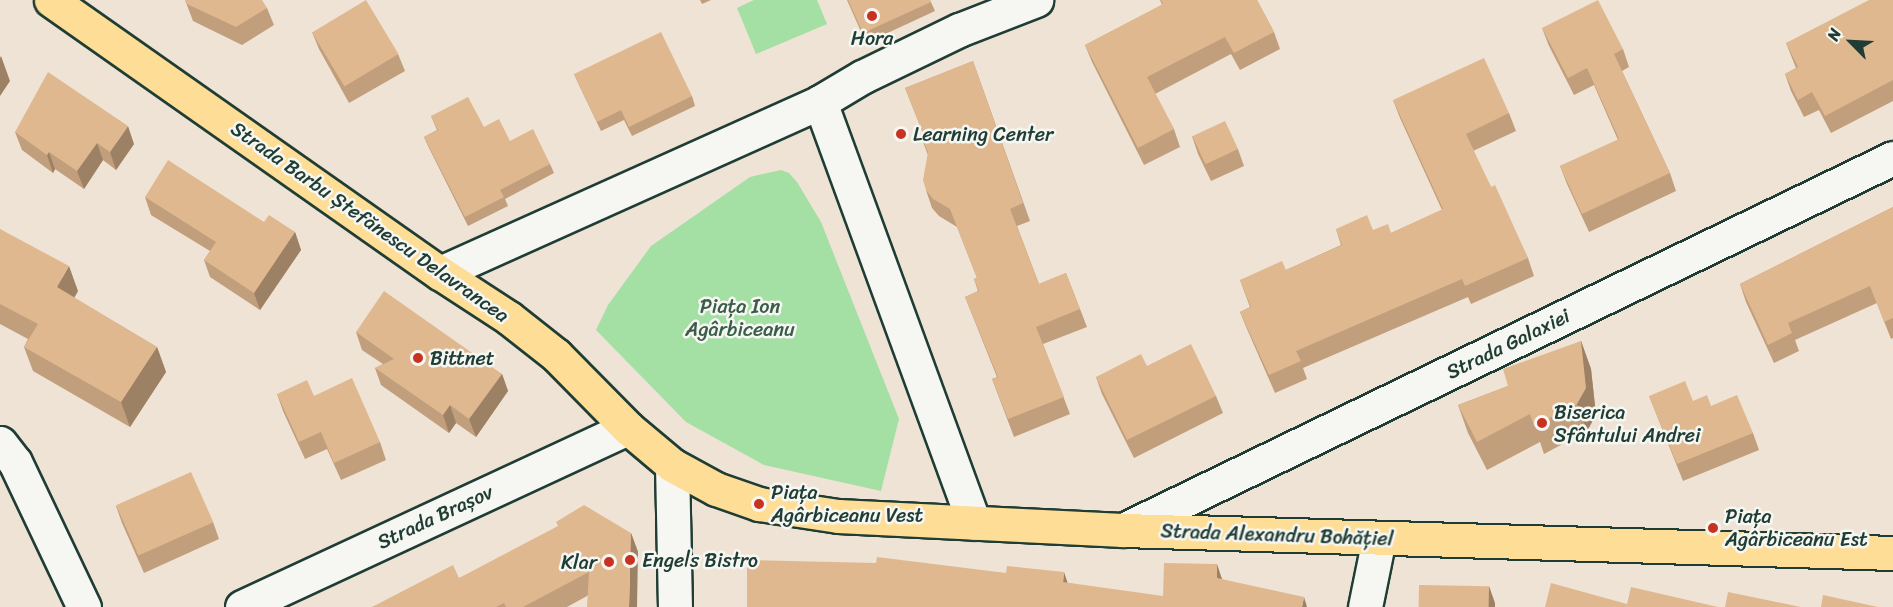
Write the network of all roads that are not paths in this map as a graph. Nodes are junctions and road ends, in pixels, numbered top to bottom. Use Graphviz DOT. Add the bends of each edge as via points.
graph roads {
  1 [pos="1036,0"];
  2 [pos="57,1"];
  3 [pos="820,102"];
  4 [pos="1893,158"];
  5 [pos="440,273"];
  6 [pos="628,428"];
  7 [pos="0,442"];
  8 [pos="672,465"];
  9 [pos="974,523"];
  10 [pos="1123,530"];
  11 [pos="1379,538"];
  12 [pos="1893,553"];
  13 [pos="84,607"];
  14 [pos="242,607"];
  15 [pos="675,607"];
  16 [pos="1365,607"];
  1 -- 3 [label="street" via="959,30"];
  2 -- 5 [label="main road, Strada Barbu Ștefănescu Delavrancea"];
  3 -- 5 [label="street"];
  3 -- 9 [label="street"];
  4 -- 10 [label="street, Strada Galaxiei"];
  5 -- 6 [label="main road, Strada Barbu Ștefănescu Delavrancea" via="509,318 556,355"];
  6 -- 8 [label="main road, Strada Barbu Ștefănescu Delavrancea"];
  6 -- 14 [label="street, Strada Brașov"];
  7 -- 13 [label="street" via="15,462"];
  8 -- 9 [label="main road, Strada Alexandru Bohățiel" via="716,489 778,508 838,516"];
  8 -- 15 [label="street"];
  9 -- 10 [label="main road, Strada Alexandru Bohățiel"];
  10 -- 11 [label="main road, Strada Alexandru Bohățiel"];
  11 -- 12 [label="main road, Strada Alexandru Bohățiel"];
  11 -- 16 [label="street"];
}
